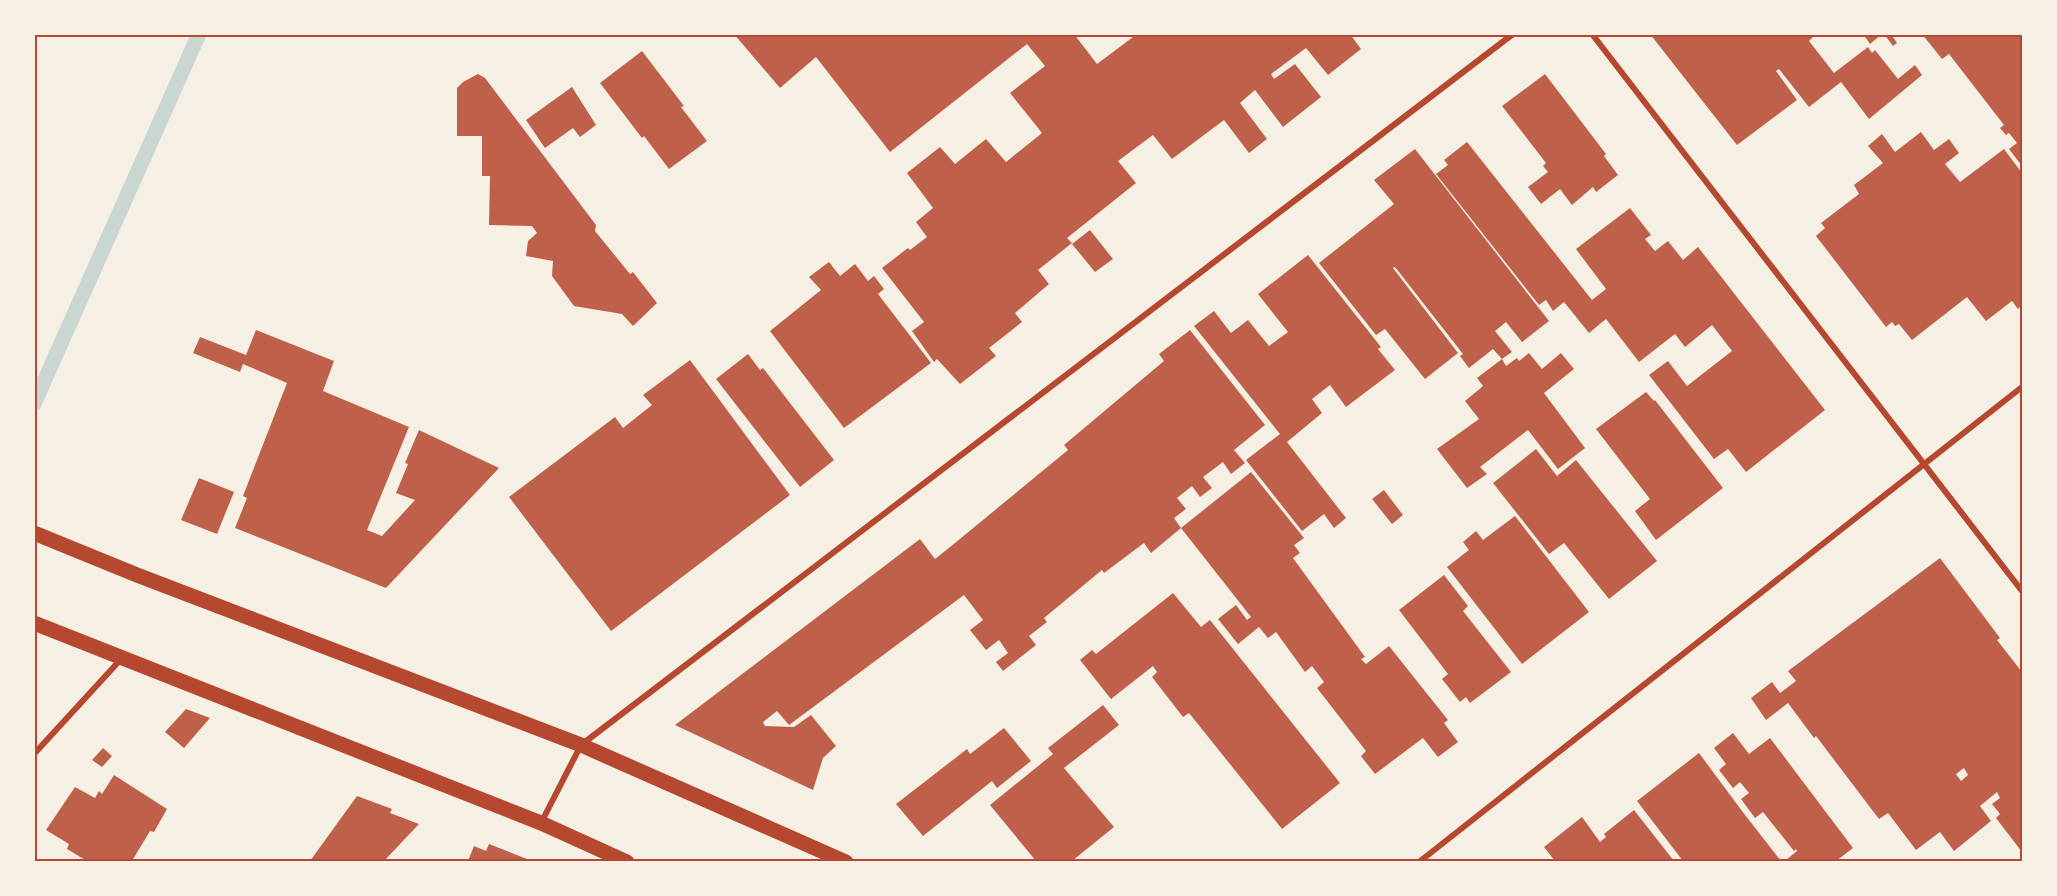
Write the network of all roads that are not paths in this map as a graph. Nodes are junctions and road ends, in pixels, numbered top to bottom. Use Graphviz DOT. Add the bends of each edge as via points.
graph roads {
  1 [pos="1513,34"];
  2 [pos="1593,34"];
  3 [pos="2022,387"];
  4 [pos="1925,463"];
  5 [pos="34,533"];
  6 [pos="2022,591"];
  7 [pos="34,622"];
  8 [pos="122,658"];
  9 [pos="581,745"];
  10 [pos="34,754"];
  11 [pos="541,823"];
  12 [pos="627,861"];
  13 [pos="846,861"];
  14 [pos="1419,861"];
  1 -- 9 [label="street"];
  2 -- 4 [label="street"];
  3 -- 4 [label="street"];
  4 -- 6 [label="street"];
  4 -- 14 [label="street"];
  5 -- 9 [label="main road"];
  7 -- 8 [label="main road"];
  8 -- 10 [label="street"];
  8 -- 11 [label="main road"];
  9 -- 11 [label="street"];
  9 -- 13 [label="main road"];
  11 -- 12 [label="main road"];
}
